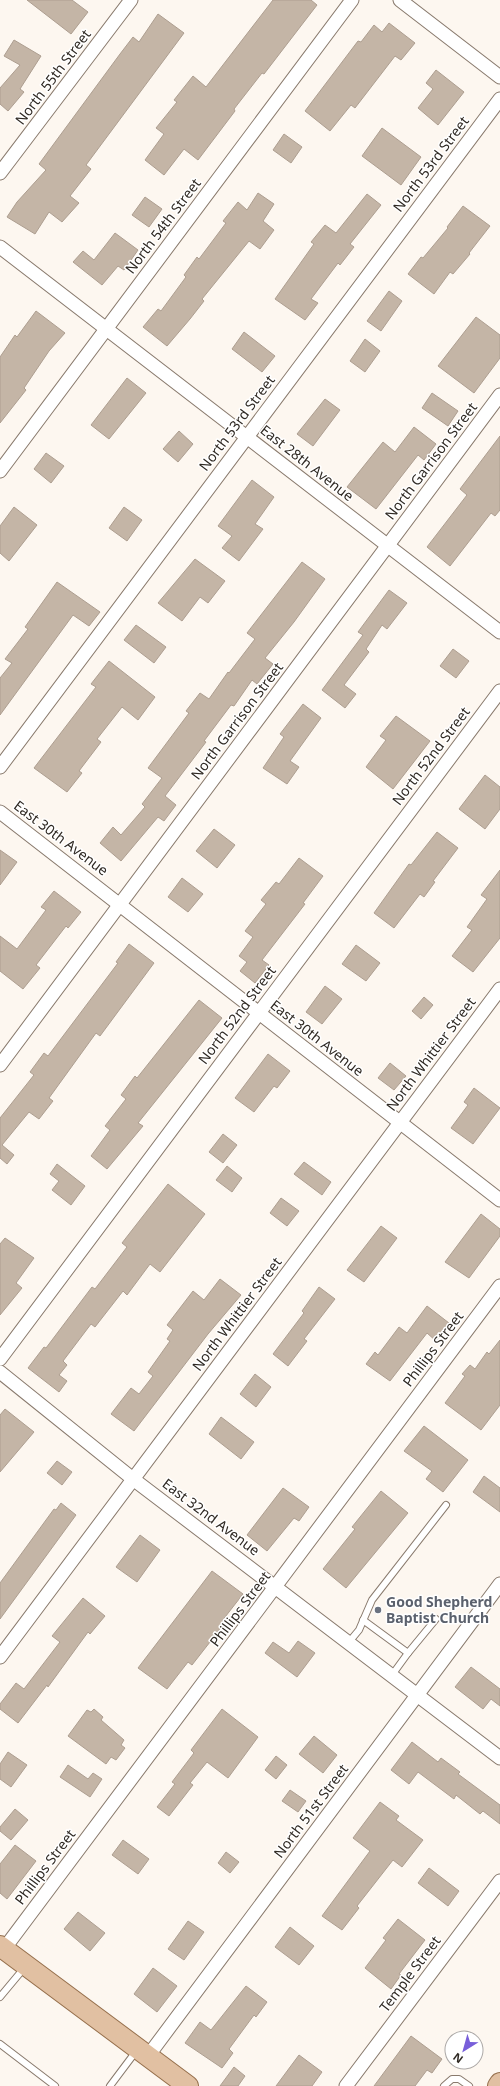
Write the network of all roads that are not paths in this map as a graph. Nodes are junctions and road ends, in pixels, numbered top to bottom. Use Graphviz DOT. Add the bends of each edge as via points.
graph roads {
  1 [pos="131,0"];
  2 [pos="352,0"];
  3 [pos="400,0"];
  4 [pos="500,77"];
  5 [pos="500,99"];
  6 [pos="0,173"];
  7 [pos="0,247"];
  8 [pos="106,328"];
  9 [pos="500,395"];
  10 [pos="247,437"];
  11 [pos="0,471"];
  12 [pos="388,546"];
  13 [pos="500,632"];
  14 [pos="500,691"];
  15 [pos="0,767"];
  16 [pos="0,812"];
  17 [pos="120,904"];
  18 [pos="500,989"];
  19 [pos="258,1012"];
  20 [pos="0,1065"];
  21 [pos="400,1123"];
  22 [pos="500,1200"];
  23 [pos="500,1286"];
  24 [pos="0,1359"];
  25 [pos="0,1372"];
  26 [pos="133,1479"];
  27 [pos="446,1505"];
  28 [pos="500,1584"];
  29 [pos="277,1587"];
  30 [pos="436,1618"];
  31 [pos="363,1620"];
  32 [pos="349,1642"];
  33 [pos="408,1653"];
  34 [pos="0,1657"];
  35 [pos="392,1675"];
  36 [pos="417,1694"];
  37 [pos="500,1758"];
  38 [pos="500,1881"];
  39 [pos="2,1948"];
  40 [pos="26,1966"];
  41 [pos="0,1997"];
  42 [pos="0,2044"];
  43 [pos="143,2053"];
  44 [pos="500,2083"];
  45 [pos="55,2086"];
  46 [pos="110,2086"];
  47 [pos="188,2086"];
  48 [pos="346,2086"];
  49 [pos="444,2086"];
  50 [pos="469,2086"];
  51 [pos="498,2086"];
  1 -- 6 [label="street, North 55th Street"];
  2 -- 8 [label="street, North 54th Street"];
  3 -- 4 [label="street"];
  5 -- 10 [label="street, North 53rd Street"];
  7 -- 8 [label="street, East 28th Avenue"];
  8 -- 10 [label="street, East 28th Avenue"];
  8 -- 11 [label="street, North 54th Street"];
  9 -- 12 [label="street, North Garrison Street"];
  10 -- 12 [label="street, East 28th Avenue"];
  10 -- 15 [label="street, North 53rd Street"];
  12 -- 13 [label="street, East 28th Avenue"];
  12 -- 17 [label="street, North Garrison Street"];
  14 -- 19 [label="street, North 52nd Street"];
  16 -- 17 [label="street, East 30th Avenue"];
  17 -- 19 [label="street, East 30th Avenue"];
  17 -- 20 [label="street, North Garrison Street"];
  18 -- 21 [label="street, North Whittier Street"];
  19 -- 21 [label="street, East 30th Avenue"];
  19 -- 24 [label="street, North 52nd Street"];
  21 -- 22 [label="street, East 30th Avenue"];
  21 -- 26 [label="street, North Whittier Street"];
  23 -- 29 [label="street, Phillips Street"];
  25 -- 26 [label="street, East 32nd Avenue"];
  26 -- 29 [label="street, East 32nd Avenue"];
  26 -- 34 [label="street, North Whittier Street"];
  27 -- 31 [label="lane" via="372,1600"];
  28 -- 36 [label="street, North 51st Street"];
  29 -- 32 [label="street, East 32nd Avenue"];
  29 -- 39 [label="street, Phillips Street"];
  30 -- 33 [label="lane"];
  31 -- 32 [label="lane"];
  31 -- 33 [label="lane"];
  32 -- 35 [label="street, East 32nd Avenue"];
  33 -- 35 [label="lane"];
  35 -- 36 [label="street, East 32nd Avenue"];
  36 -- 37 [label="street, East 32nd Avenue"];
  36 -- 43 [label="street, North 51st Street"];
  38 -- 48 [label="street, Temple Street"];
  39 -- 40 [label="main road"];
  40 -- 41 [label="lane"];
  40 -- 43 [label="main road"];
  42 -- 45 [label="lane"];
  43 -- 46 [label="lane"];
  43 -- 47 [label="main road"];
  44 -- 51 [label="main road"];
  49 -- 50 [label="lane" via="452,2079"];
}
